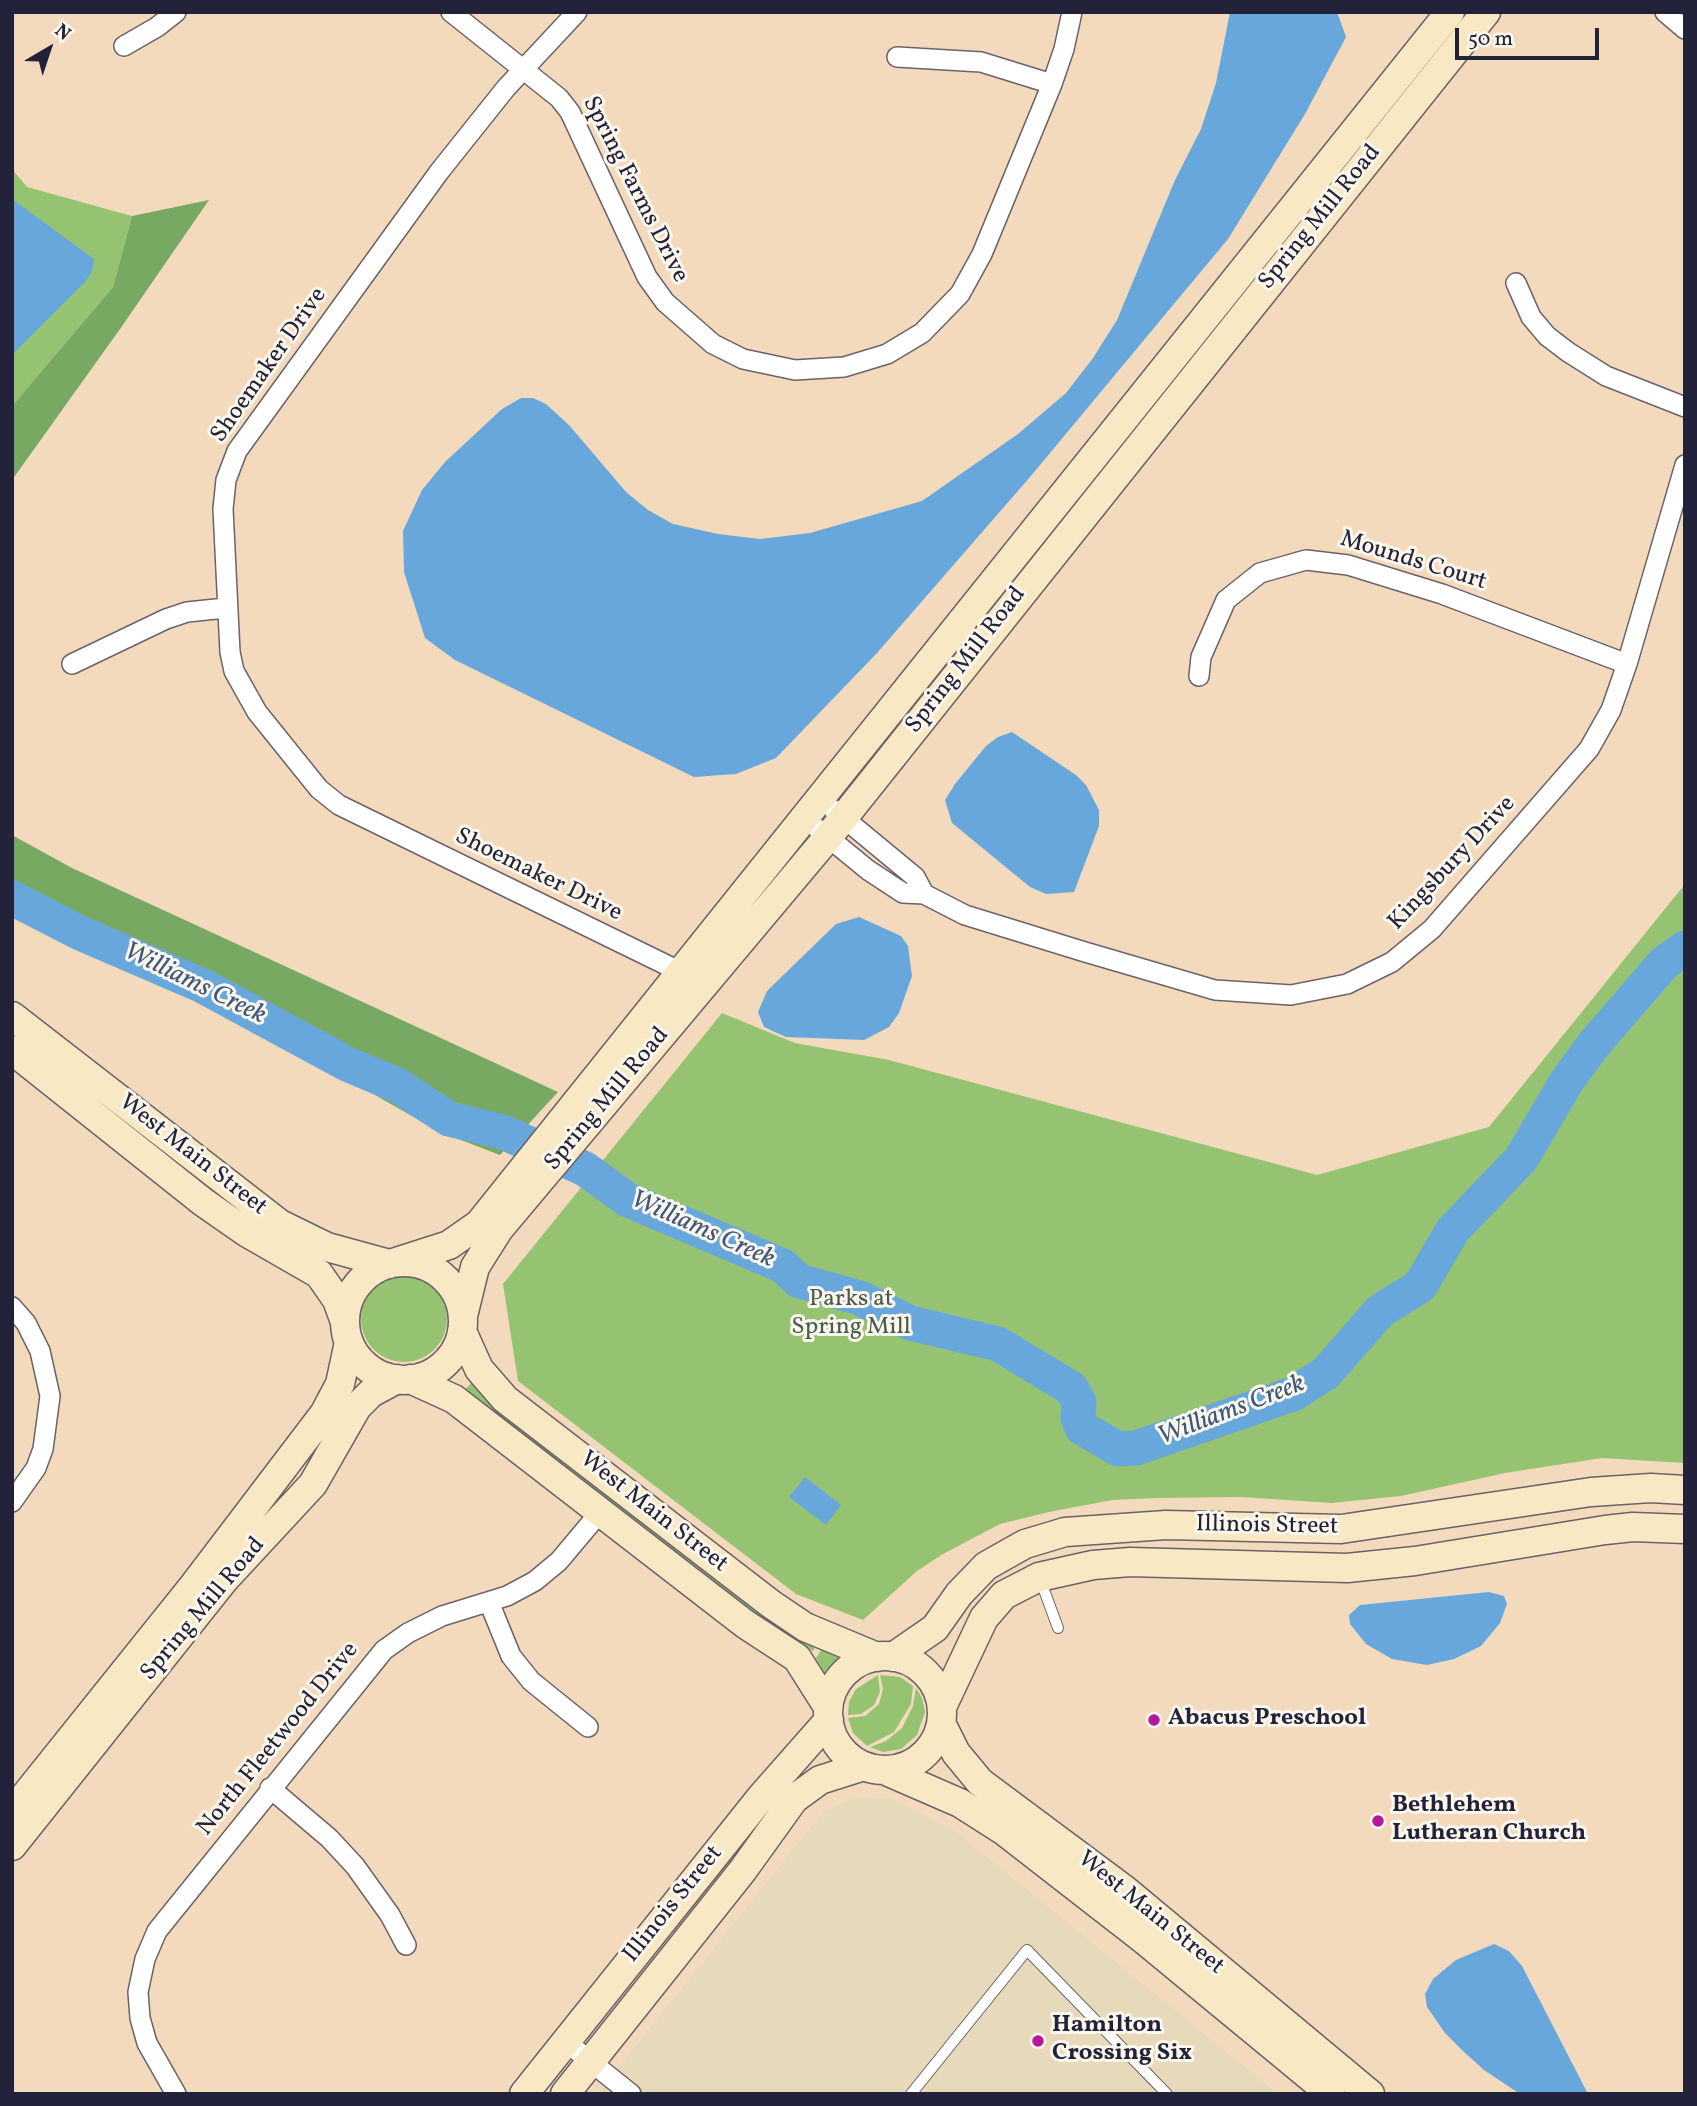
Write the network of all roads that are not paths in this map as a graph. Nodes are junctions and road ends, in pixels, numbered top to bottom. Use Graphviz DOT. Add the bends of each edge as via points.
graph roads {
  1 [pos="176,12"];
  2 [pos="451,12"];
  3 [pos="577,12"];
  4 [pos="1072,12"];
  5 [pos="1450,12"];
  6 [pos="1486,12"];
  7 [pos="1665,12"];
  8 [pos="1685,29"];
  9 [pos="124,46"];
  10 [pos="897,57"];
  11 [pos="523,69"];
  12 [pos="1052,84"];
  13 [pos="1516,283"];
  14 [pos="1685,407"];
  15 [pos="1685,464"];
  16 [pos="226,608"];
  17 [pos="72,664"];
  18 [pos="1628,664"];
  19 [pos="1199,676"];
  20 [pos="812,808"];
  21 [pos="836,828"];
  22 [pos="681,972"];
  23 [pos="708,984"];
  24 [pos="15,1024"];
  25 [pos="12,1050"];
  26 [pos="577,1119"];
  27 [pos="527,1181"];
  28 [pos="392,1263"];
  29 [pos="12,1307"];
  30 [pos="462,1323"];
  31 [pos="347,1332"];
  32 [pos="404,1379"];
  33 [pos="1685,1490"];
  34 [pos="12,1502"];
  35 [pos="601,1511"];
  36 [pos="1685,1529"];
  37 [pos="1039,1577"];
  38 [pos="489,1602"];
  39 [pos="1058,1628"];
  40 [pos="885,1657"];
  41 [pos="829,1714"];
  42 [pos="942,1716"];
  43 [pos="588,1727"];
  44 [pos="874,1768"];
  45 [pos="270,1788"];
  46 [pos="12,1812"];
  47 [pos="12,1846"];
  48 [pos="406,1945"];
  49 [pos="565,2041"];
  50 [pos="591,2062"];
  51 [pos="176,2094"];
  52 [pos="524,2094"];
  53 [pos="565,2094"];
  54 [pos="631,2094"];
  55 [pos="911,2094"];
  56 [pos="1167,2094"];
  57 [pos="1331,2094"];
  58 [pos="1370,2094"];
  1 -- 9 [label="street"];
  2 -- 11 [label="street, Spring Farms Drive"];
  3 -- 11 [label="street, Shoemaker Drive"];
  4 -- 12 [label="street, Spring Farms Drive"];
  5 -- 20 [label="street, Spring Mill Road"];
  6 -- 21 [label="street, Spring Mill Road"];
  7 -- 8 [label="street"];
  10 -- 12 [label="street" via="981,62"];
  11 -- 12 [label="street, Spring Farms Drive" via="570,111 647,277 665,302 713,344 743,359 795,370 844,367 887,354 944,313 982,254"];
  11 -- 16 [label="street, Shoemaker Drive" via="439,172 237,451 226,480 223,509"];
  13 -- 14 [label="street" via="1531,317 1568,352 1606,376"];
  15 -- 18 [label="street, Kingsbury Drive"];
  16 -- 17 [label="street" via="166,619"];
  16 -- 22 [label="street, Shoemaker Drive" via="230,652 242,689 285,749 329,797 352,813"];
  18 -- 19 [label="street, Mounds Court" via="1442,594 1348,565 1306,559 1260,573 1226,600 1201,657"];
  18 -- 21 [label="street, Kingsbury Drive" via="1611,710 1575,767 1412,948 1347,984 1291,995 1215,990 965,915 925,894 903,893"];
  20 -- 21 [label="street, Kingsbury Drive"];
  20 -- 22 [label="street, Spring Mill Road"];
  21 -- 23 [label="street, Spring Mill Road"];
  22 -- 23 [label="street, Shoemaker Drive"];
  22 -- 26 [label="street, Spring Mill Road"];
  23 -- 26 [label="street, Spring Mill Road"];
  24 -- 28 [label="street, West Main Street" via="280,1224 327,1247"];
  25 -- 31 [label="street, West Main Street" via="203,1202 319,1274 337,1300"];
  26 -- 27 [label="street, Spring Mill Road"];
  27 -- 28 [label="street, Spring Mill Road" via="463,1237"];
  27 -- 30 [label="street, Spring Mill Road" via="478,1261"];
  28 -- 30 [label="street" via="412,1262 441,1275 459,1300"];
  28 -- 31 [label="street" via="371,1272 357,1285 348,1303"];
  29 -- 34 [label="street" via="40,1351 50,1396 43,1449 36,1468"];
  30 -- 32 [label="street" via="455,1351 440,1367"];
  30 -- 40 [label="street, West Main Street" via="479,1369 505,1399 771,1604 805,1627"];
  31 -- 32 [label="street" via="363,1363 373,1371"];
  31 -- 46 [label="street, Spring Mill Road" via="340,1384 324,1415"];
  32 -- 35 [label="street, West Main Street" via="454,1399"];
  32 -- 47 [label="street, Spring Mill Road" via="371,1393 357,1407 313,1484 224,1580"];
  33 -- 40 [label="street, Illinois Street" via="1591,1492 1341,1529 1166,1524 1065,1532 1025,1544 986,1566 934,1628"];
  35 -- 38 [label="street, North Fleetwood Drive" via="559,1561 535,1581"];
  35 -- 41 [label="street, West Main Street" via="752,1630 797,1658"];
  36 -- 37 [label="street, Illinois Street" via="1605,1530 1347,1568 1130,1562"];
  37 -- 39 [label="lane"];
  37 -- 42 [label="street, Illinois Street" via="1004,1595 984,1618"];
  38 -- 43 [label="street" via="511,1656 531,1681"];
  38 -- 45 [label="street, North Fleetwood Drive" via="442,1616 384,1650"];
  40 -- 41 [label="street" via="864,1661 844,1674 831,1695"];
  40 -- 42 [label="street" via="907,1660 925,1673 939,1693"];
  41 -- 44 [label="street" via="840,1748"];
  41 -- 49 [label="street, Illinois Street"];
  42 -- 44 [label="street" via="938,1736 910,1765"];
  42 -- 58 [label="street, West Main Street" via="956,1753 980,1782 1125,1891"];
  44 -- 50 [label="street, Illinois Street" via="820,1780 794,1799"];
  44 -- 57 [label="street, West Main Street" via="960,1803 1004,1831"];
  45 -- 48 [label="street" via="355,1866"];
  45 -- 51 [label="street, North Fleetwood Drive" via="163,1923 145,1959 138,1992 140,2018 147,2043"];
  49 -- 50 [label="street"];
  49 -- 52 [label="street, Illinois Street"];
  50 -- 53 [label="street, Illinois Street"];
  50 -- 54 [label="street"];
  55 -- 56 [label="lane" via="1027,1950"];
}
